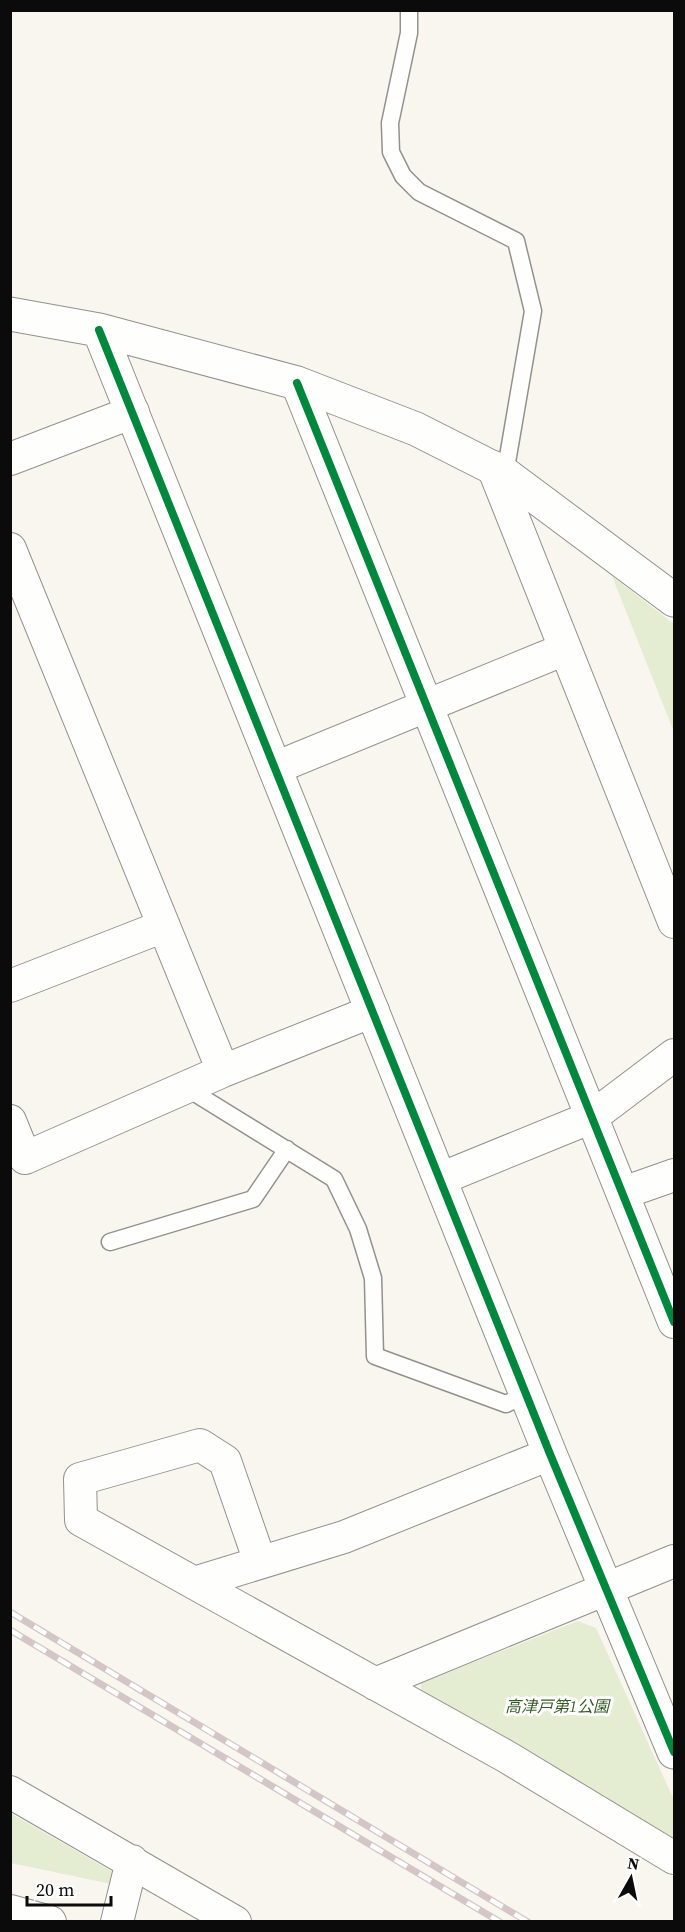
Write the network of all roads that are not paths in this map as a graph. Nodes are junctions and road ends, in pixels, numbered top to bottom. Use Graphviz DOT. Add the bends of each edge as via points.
graph roads {
  1 [pos="409,10"];
  2 [pos="10,314"];
  3 [pos="99,330"];
  4 [pos="297,383"];
  5 [pos="132,412"];
  6 [pos="10,459"];
  7 [pos="499,470"];
  8 [pos="10,549"];
  9 [pos="675,600"];
  10 [pos="565,648"];
  11 [pos="427,705"];
  12 [pos="275,768"];
  13 [pos="675,922"];
  14 [pos="164,926"];
  15 [pos="14,976"];
  16 [pos="373,1011"];
  17 [pos="675,1055"];
  18 [pos="223,1071"];
  19 [pos="185,1087"];
  20 [pos="592,1117"];
  21 [pos="10,1121"];
  22 [pos="287,1149"];
  23 [pos="675,1175"];
  24 [pos="440,1179"];
  25 [pos="623,1193"];
  26 [pos="110,1242"];
  27 [pos="675,1322"];
  28 [pos="526,1394"];
  29 [pos="550,1454"];
  30 [pos="675,1561"];
  31 [pos="260,1562"];
  32 [pos="194,1583"];
  33 [pos="606,1588"];
  34 [pos="375,1684"];
  35 [pos="675,1752"];
  36 [pos="10,1792"];
  37 [pos="675,1858"];
  38 [pos="132,1861"];
  39 [pos="10,1911"];
  40 [pos="50,1922"];
  41 [pos="117,1922"];
  42 [pos="235,1922"];
  1 -- 7 [label="lane" via="409,33 390,123 391,152 403,176 419,192 516,241 533,311"];
  2 -- 3 [label="street"];
  3 -- 4 [label="street"];
  3 -- 5 [label="street"];
  4 -- 7 [label="street" via="416,429"];
  4 -- 11 [label="street"];
  5 -- 6 [label="street"];
  5 -- 12 [label="street"];
  7 -- 9 [label="street"];
  7 -- 10 [label="street"];
  8 -- 14 [label="street"];
  10 -- 11 [label="street"];
  10 -- 13 [label="street"];
  11 -- 12 [label="street"];
  11 -- 20 [label="street"];
  12 -- 16 [label="street"];
  14 -- 15 [label="street"];
  14 -- 18 [label="street"];
  16 -- 18 [label="street"];
  16 -- 24 [label="street"];
  17 -- 20 [label="street"];
  18 -- 19 [label="street"];
  19 -- 21 [label="street" via="25,1158"];
  19 -- 22 [label="lane"];
  20 -- 24 [label="street"];
  20 -- 25 [label="street"];
  22 -- 26 [label="lane" via="253,1199"];
  22 -- 28 [label="lane" via="334,1179 358,1229 373,1278 375,1356 506,1404"];
  23 -- 25 [label="street"];
  24 -- 28 [label="street"];
  25 -- 27 [label="street"];
  28 -- 29 [label="street"];
  29 -- 31 [label="street" via="344,1537"];
  29 -- 33 [label="street"];
  30 -- 33 [label="street"];
  31 -- 32 [label="street"];
  31 -- 32 [label="street" via="225,1461 200,1445 80,1479 81,1520"];
  32 -- 34 [label="street"];
  33 -- 34 [label="street"];
  33 -- 35 [label="street"];
  34 -- 37 [label="street" via="507,1757"];
  36 -- 38 [label="street"];
  38 -- 41 [label="street"];
  38 -- 42 [label="street"];
  39 -- 40 [label="street"];
}
